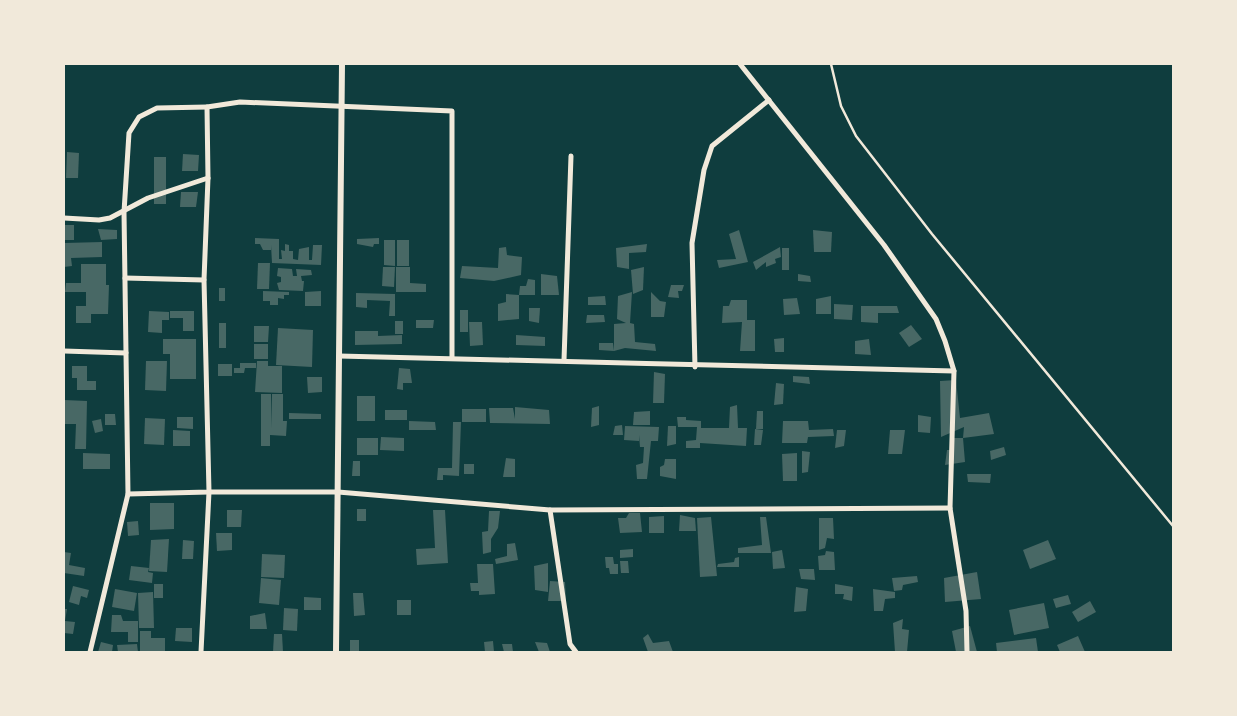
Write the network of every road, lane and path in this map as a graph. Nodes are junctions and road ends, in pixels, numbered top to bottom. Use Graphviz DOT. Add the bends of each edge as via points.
graph roads {
  1 [pos="342,64"];
  2 [pos="740,64"];
  3 [pos="831,64"];
  4 [pos="769,100"];
  5 [pos="207,107"];
  6 [pos="342,107"];
  7 [pos="570,156"];
  8 [pos="208,178"];
  9 [pos="124,212"];
  10 [pos="64,218"];
  11 [pos="125,278"];
  12 [pos="204,280"];
  13 [pos="64,351"];
  14 [pos="126,353"];
  15 [pos="339,356"];
  16 [pos="452,358"];
  17 [pos="564,360"];
  18 [pos="695,366"];
  19 [pos="954,371"];
  20 [pos="208,492"];
  21 [pos="338,492"];
  22 [pos="128,494"];
  23 [pos="950,508"];
  24 [pos="550,510"];
  25 [pos="1173,526"];
  26 [pos="90,652"];
  27 [pos="201,652"];
  28 [pos="336,652"];
  29 [pos="576,652"];
  30 [pos="967,652"];
  1 -- 6 [label="street"];
  2 -- 4 [label="street"];
  3 -- 25 [label="lane" via="841,106 856,136 932,234"];
  4 -- 18 [label="street" via="712,146 704,170 692,243"];
  4 -- 19 [label="street" via="884,245 936,320"];
  5 -- 6 [label="street" via="240,102"];
  5 -- 8 [label="street"];
  5 -- 9 [label="street" via="157,108 138,117 129,133"];
  6 -- 15 [label="street"];
  6 -- 16 [label="street" via="452,111"];
  7 -- 17 [label="street"];
  8 -- 9 [label="street" via="148,198"];
  8 -- 12 [label="street"];
  9 -- 10 [label="street" via="99,220"];
  9 -- 11 [label="street"];
  11 -- 12 [label="street"];
  11 -- 14 [label="street"];
  12 -- 20 [label="street"];
  13 -- 14 [label="street"];
  14 -- 22 [label="street"];
  15 -- 16 [label="street"];
  15 -- 21 [label="street"];
  16 -- 17 [label="street"];
  17 -- 18 [label="street"];
  18 -- 19 [label="street"];
  19 -- 23 [label="street"];
  20 -- 21 [label="street"];
  20 -- 22 [label="street"];
  20 -- 27 [label="street"];
  21 -- 24 [label="street"];
  21 -- 28 [label="street"];
  22 -- 26 [label="street"];
  23 -- 24 [label="street"];
  23 -- 30 [label="street" via="966,611"];
  24 -- 29 [label="street" via="570,644"];
}
